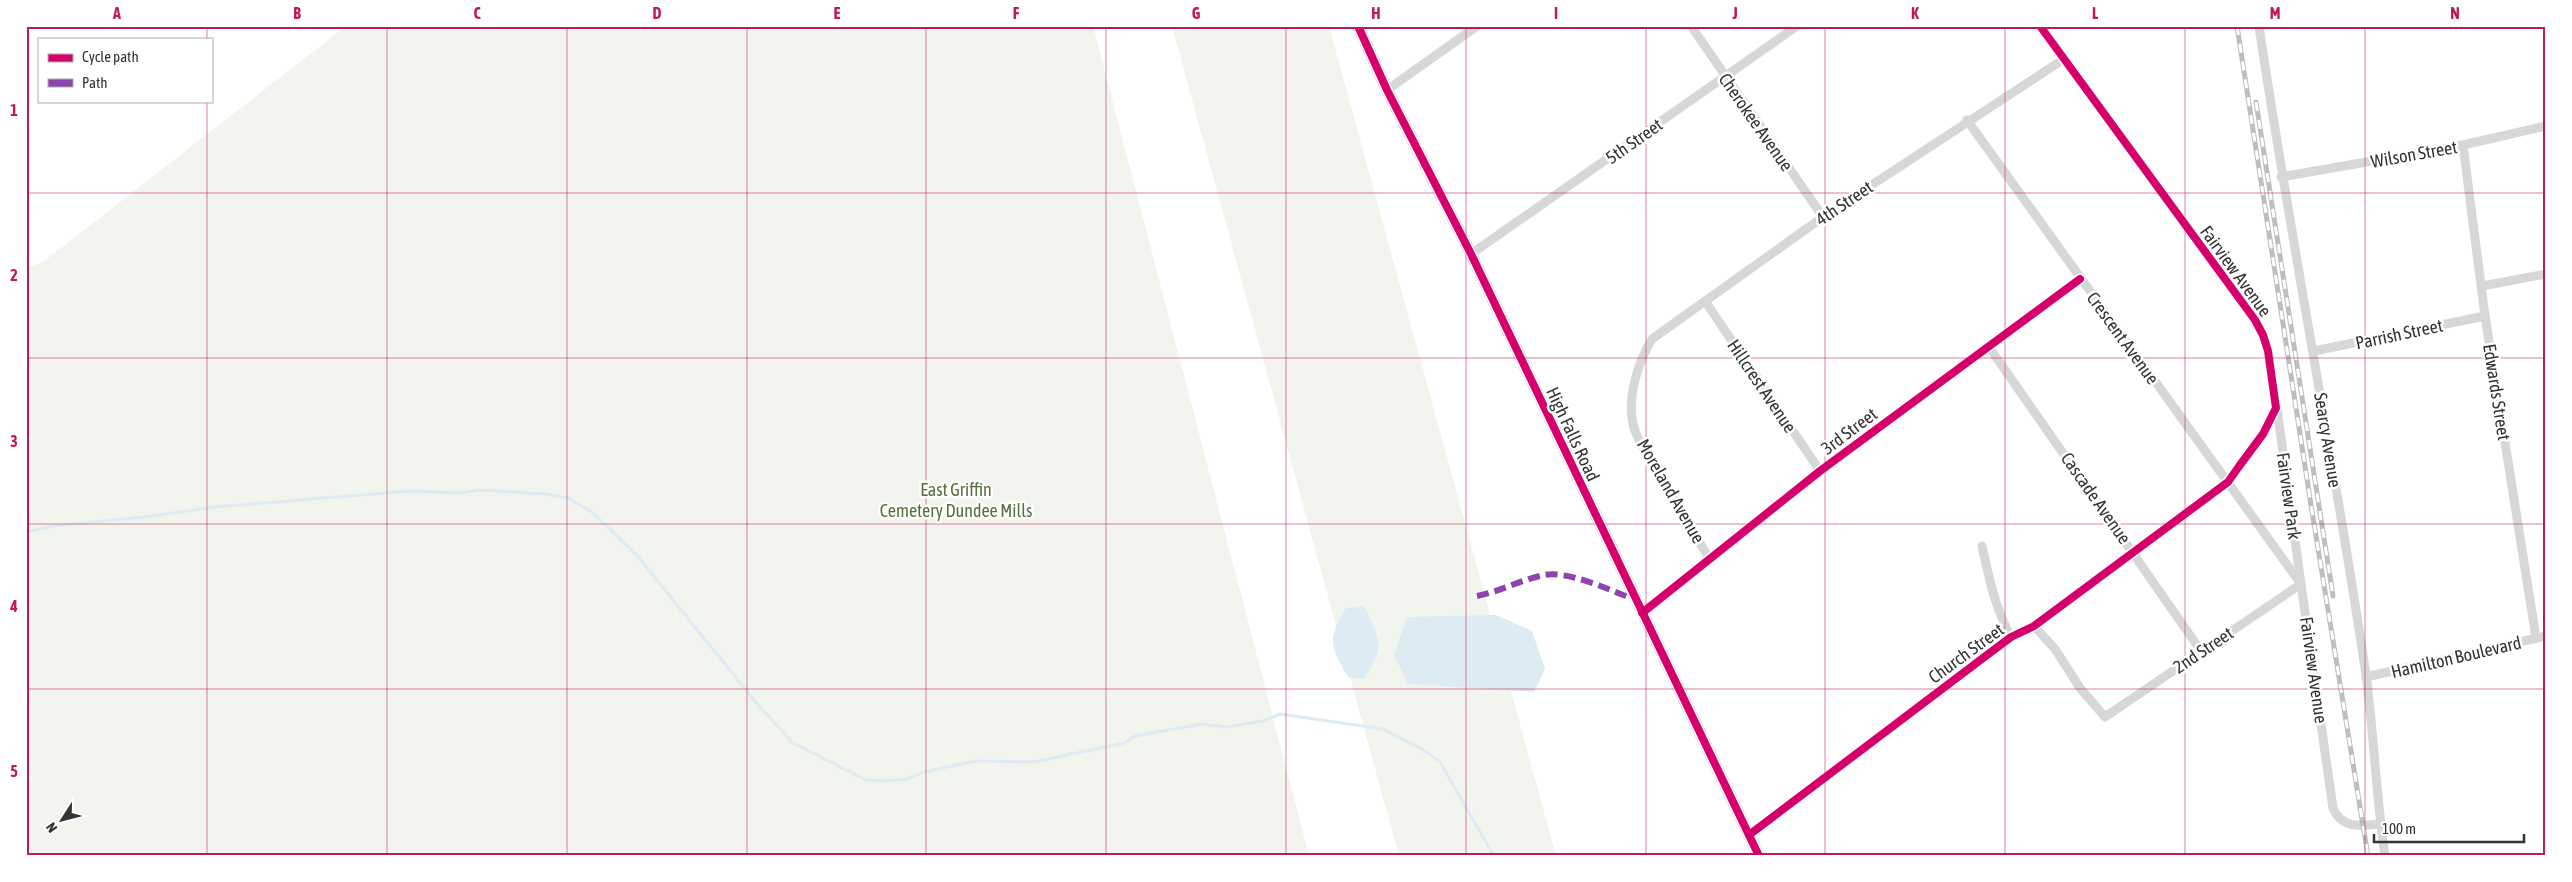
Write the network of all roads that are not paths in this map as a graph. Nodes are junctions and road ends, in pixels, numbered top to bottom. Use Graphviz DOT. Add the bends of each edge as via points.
graph roads {
  1 [pos="1358,26"];
  2 [pos="1477,26"];
  3 [pos="1691,26"];
  4 [pos="1797,26"];
  5 [pos="2040,26"];
  6 [pos="2259,26"];
  7 [pos="2064,59"];
  8 [pos="1725,78"];
  9 [pos="1387,90"];
  10 [pos="1967,120"];
  11 [pos="2546,126"];
  12 [pos="2463,145"];
  13 [pos="2281,177"];
  14 [pos="1823,218"];
  15 [pos="1471,254"];
  16 [pos="2546,274"];
  17 [pos="2080,279"];
  18 [pos="2482,286"];
  19 [pos="1705,301"];
  20 [pos="2485,316"];
  21 [pos="1989,347"];
  22 [pos="2314,352"];
  23 [pos="1640,364"];
  24 [pos="2276,408"];
  25 [pos="1820,471"];
  26 [pos="2228,482"];
  27 [pos="1982,546"];
  28 [pos="2135,552"];
  29 [pos="1709,558"];
  30 [pos="2301,584"];
  31 [pos="1642,613"];
  32 [pos="2034,626"];
  33 [pos="2546,636"];
  34 [pos="2011,637"];
  35 [pos="2536,638"];
  36 [pos="2201,651"];
  37 [pos="2366,678"];
  38 [pos="2380,824"];
  39 [pos="1749,835"];
  40 [pos="1759,856"];
  41 [pos="2385,856"];
  1 -- 9 [label="street, High Falls Road"];
  2 -- 9 [label="street"];
  3 -- 8 [label="street, Cherokee Avenue"];
  4 -- 8 [label="street, 5th Street"];
  5 -- 7 [label="street, Fairview Avenue"];
  6 -- 13 [label="street, Searcy Avenue"];
  7 -- 10 [label="street, 4th Street"];
  7 -- 24 [label="street, Fairview Avenue" via="2263,335"];
  8 -- 14 [label="street, Cherokee Avenue"];
  8 -- 15 [label="street, 5th Street"];
  9 -- 15 [label="street, High Falls Road"];
  10 -- 14 [label="street, 4th Street"];
  10 -- 17 [label="street, Crescent Avenue"];
  11 -- 12 [label="street, Wilson Street"];
  12 -- 13 [label="street, Wilson Street"];
  12 -- 18 [label="street, Edwards Street"];
  13 -- 22 [label="street, Searcy Avenue"];
  14 -- 19 [label="street, 4th Street"];
  15 -- 31 [label="street, High Falls Road"];
  16 -- 18 [label="street"];
  17 -- 21 [label="street, 3rd Street"];
  17 -- 26 [label="street, Crescent Avenue"];
  18 -- 20 [label="street, Edwards Street"];
  19 -- 23 [label="street, 4th Street" via="1652,339"];
  19 -- 25 [label="street, Hillcrest Avenue"];
  20 -- 22 [label="street, Parrish Street"];
  20 -- 35 [label="street, Edwards Street"];
  21 -- 25 [label="street, 3rd Street"];
  21 -- 28 [label="street, Cascade Avenue"];
  22 -- 37 [label="street, Searcy Avenue"];
  23 -- 29 [label="street, Moreland Avenue" via="1633,400 1633,424 1642,445"];
  24 -- 26 [label="street"];
  24 -- 30 [label="street, Fairview Park"];
  25 -- 29 [label="street, 3rd Street"];
  26 -- 28 [label="street, Church Street"];
  26 -- 30 [label="street, Fairview Avenue"];
  27 -- 34 [label="street" via="1996,608"];
  28 -- 32 [label="street, Church Street"];
  28 -- 36 [label="street, Cascade Avenue"];
  29 -- 31 [label="street, 3rd Street"];
  30 -- 36 [label="street, 2nd Street"];
  30 -- 38 [label="street, Fairview Avenue" via="2333,808 2341,821 2352,826"];
  31 -- 39 [label="street, High Falls Road"];
  32 -- 34 [label="street, Church Street"];
  32 -- 36 [label="street, 2nd Street" via="2105,717"];
  33 -- 35 [label="street, Hamilton Boulevard"];
  34 -- 39 [label="street, Church Street"];
  35 -- 37 [label="street, Hamilton Boulevard"];
  37 -- 38 [label="street, Searcy Avenue"];
  38 -- 41 [label="street, Searcy Avenue"];
  39 -- 40 [label="street, High Falls Road"];
}
